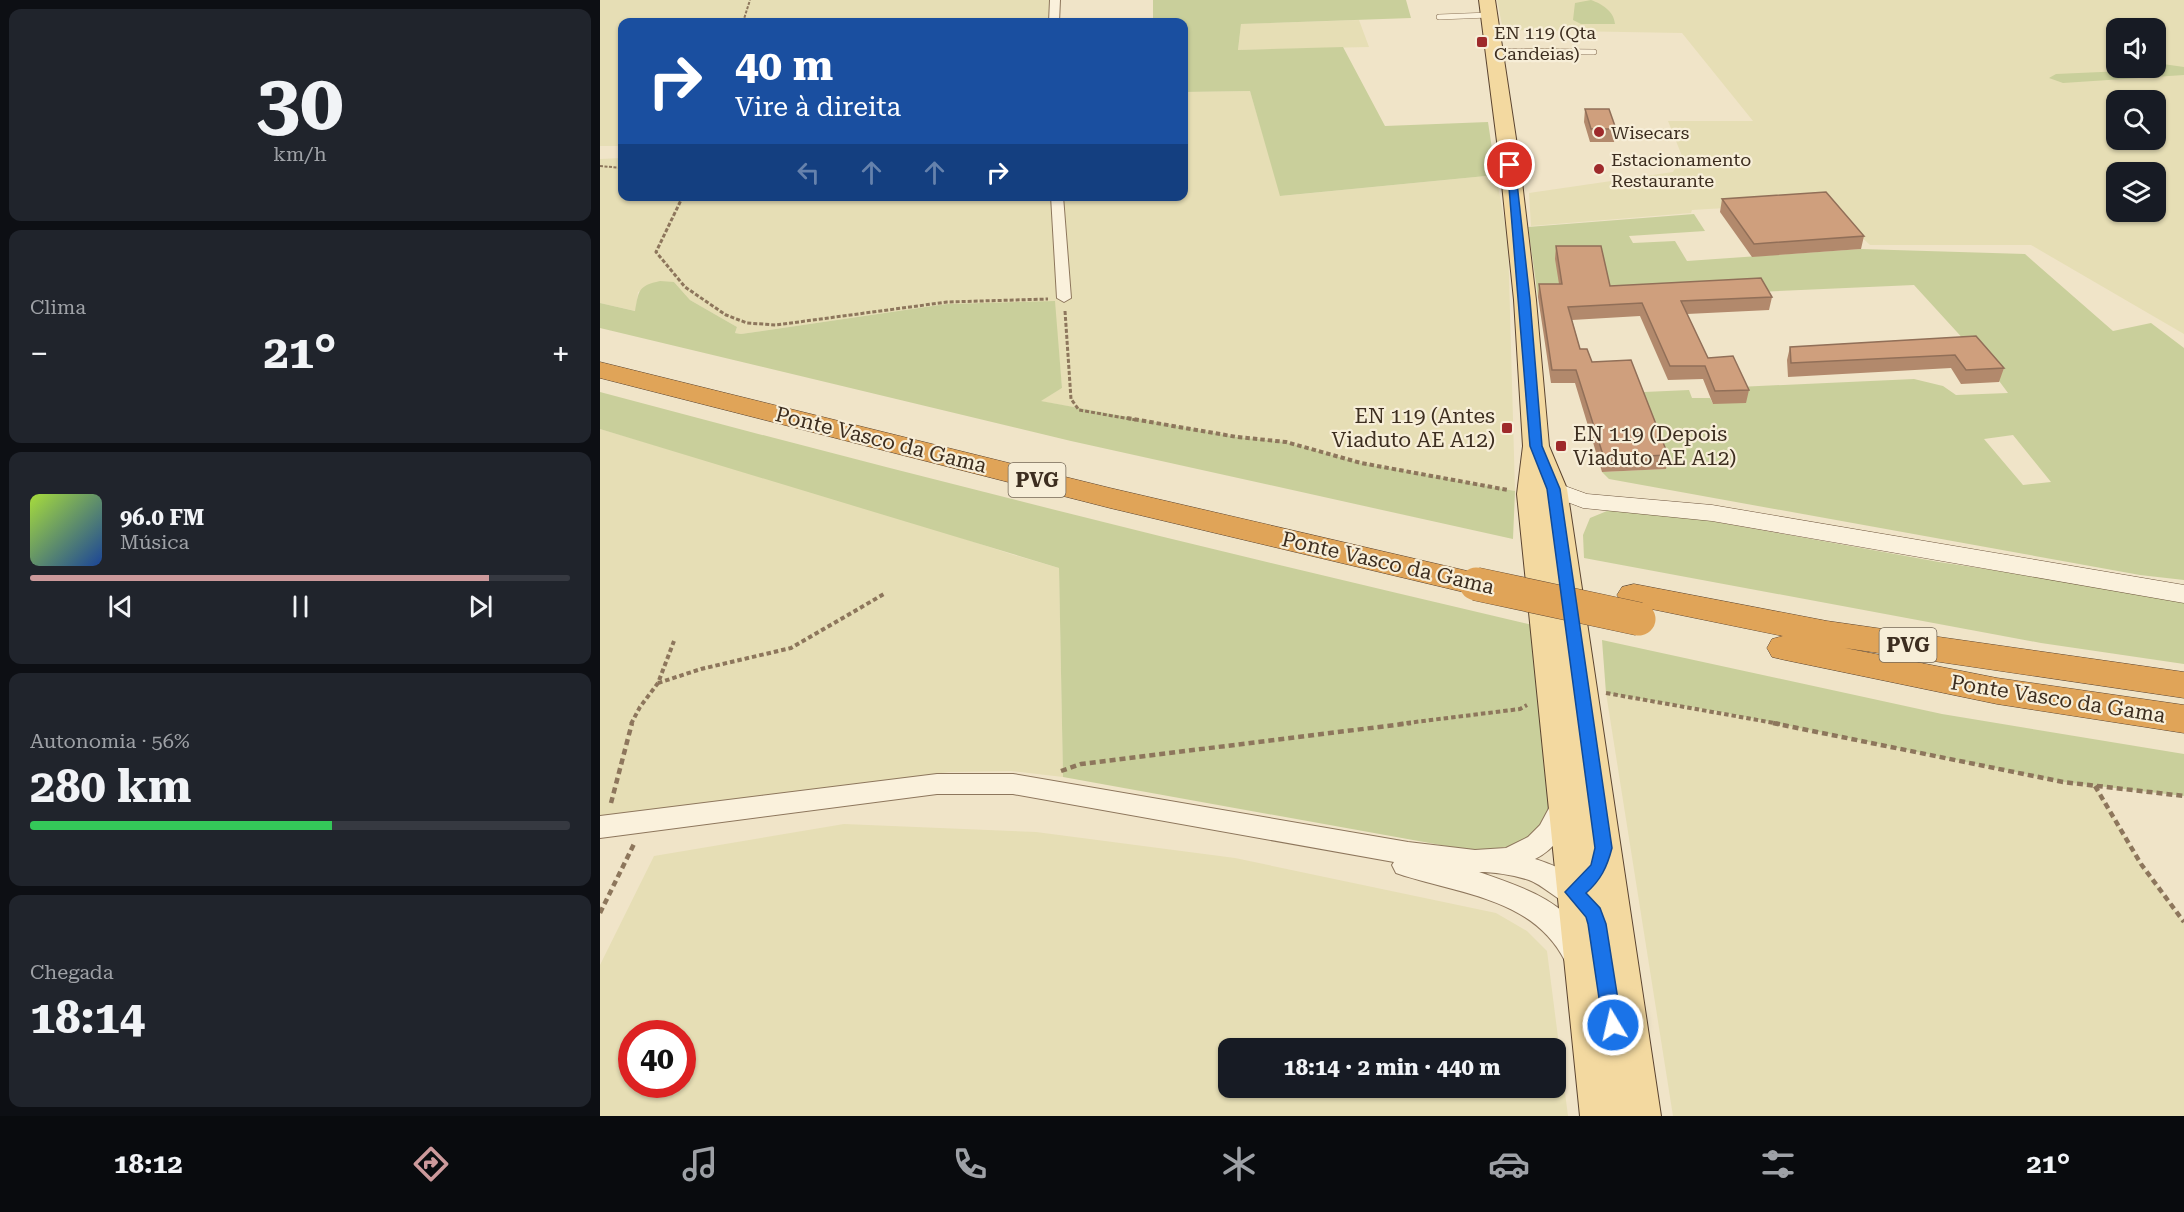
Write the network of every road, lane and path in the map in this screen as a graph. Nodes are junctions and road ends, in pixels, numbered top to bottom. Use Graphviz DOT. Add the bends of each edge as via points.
graph roads {
  1 [pos="750,0"];
  2 [pos="1055,0"];
  3 [pos="1488,8"];
  4 [pos="1438,17"];
  5 [pos="744,18"];
  6 [pos="1054,18"];
  7 [pos="1494,51"];
  8 [pos="1594,52"];
  9 [pos="600,166"];
  10 [pos="618,168"];
  11 [pos="681,201"];
  12 [pos="1057,201"];
  13 [pos="1064,298"];
  14 [pos="600,350"];
  15 [pos="600,370"];
  16 [pos="1538,490"];
  17 [pos="1625,504"];
  18 [pos="1712,513"];
  19 [pos="1563,551"];
  20 [pos="1476,573"];
  21 [pos="884,594"];
  22 [pos="2184,594"];
  23 [pos="1636,607"];
  24 [pos="674,641"];
  25 [pos="658,683"];
  26 [pos="1567,684"];
  27 [pos="2184,685"];
  28 [pos="2184,719"];
  29 [pos="2094,785"];
  30 [pos="1046,788"];
  31 [pos="2184,796"];
  32 [pos="1566,802"];
  33 [pos="642,821"];
  34 [pos="602,826"];
  35 [pos="1265,829"];
  36 [pos="1604,848"];
  37 [pos="1475,861"];
  38 [pos="1498,892"];
  39 [pos="1574,892"];
  40 [pos="600,913"];
  41 [pos="2184,922"];
  42 [pos="1585,987"];
  43 [pos="1601,1116"];
  44 [pos="1632,1116"];
  45 [pos="1640,1116"];
  1 -- 5 [label="path"];
  2 -- 6 [label="street"];
  3 -- 4 [label="lane"];
  3 -- 7 [label="main road"];
  7 -- 8 [label="lane"];
  7 -- 16 [label="main road" via="1525,300"];
  9 -- 10 [label="path"];
  11 -- 13 [label="path" via="656,252 685,287 726,315 747,323 776,325 947,302"];
  12 -- 13 [label="street"];
  13 -- 16 [label="path" via="1071,399 1079,410 1286,442 1361,463"];
  14 -- 20 [label="highway, Ponte Vasco da Gama / PVG" via="1356,535"];
  15 -- 20 [label="highway, Ponte Vasco da Gama / PVG" via="1110,498"];
  16 -- 17 [label="main road" via="1583,501"];
  16 -- 18 [label="main road" via="1587,484"];
  16 -- 19 [label="main road"];
  16 -- 26 [label="main road"];
  17 -- 18 [label="main road"];
  17 -- 19 [label="main road" via="1597,507 1579,515 1568,527"];
  18 -- 22 [label="main road"];
  19 -- 26 [label="main road"];
  20 -- 23 [label="highway, Ponte Vasco da Gama / PVG, bridge"];
  21 -- 25 [label="path" via="791,648"];
  23 -- 27 [label="highway, Ponte Vasco da Gama / PVG"];
  23 -- 28 [label="highway, Ponte Vasco da Gama / PVG" via="1997,691"];
  24 -- 25 [label="path"];
  25 -- 34 [label="path" via="630,727"];
  26 -- 29 [label="path" via="2062,782"];
  26 -- 30 [label="path" via="1520,709 1081,764 1059,772"];
  26 -- 32 [label="main road"];
  26 -- 36 [label="main road"];
  29 -- 31 [label="path"];
  29 -- 41 [label="path" via="2141,864"];
  30 -- 33 [label="street" via="937,784"];
  30 -- 35 [label="street"];
  32 -- 37 [label="street" via="1550,833 1538,845 1511,858"];
  32 -- 39 [label="main road"];
  33 -- 34 [label="street"];
  33 -- 40 [label="path" via="631,853"];
  35 -- 37 [label="street"];
  35 -- 38 [label="street" via="1422,868"];
  36 -- 39 [label="street" via="1599,867"];
  36 -- 45 [label="main road"];
  37 -- 39 [label="street" via="1528,868 1560,881"];
  38 -- 39 [label="street" via="1543,902"];
  38 -- 42 [label="street" via="1540,909 1565,930 1574,945"];
  39 -- 42 [label="main road"];
  39 -- 44 [label="street" via="1593,913 1597,924 1616,1046"];
  42 -- 43 [label="main road"];
}
